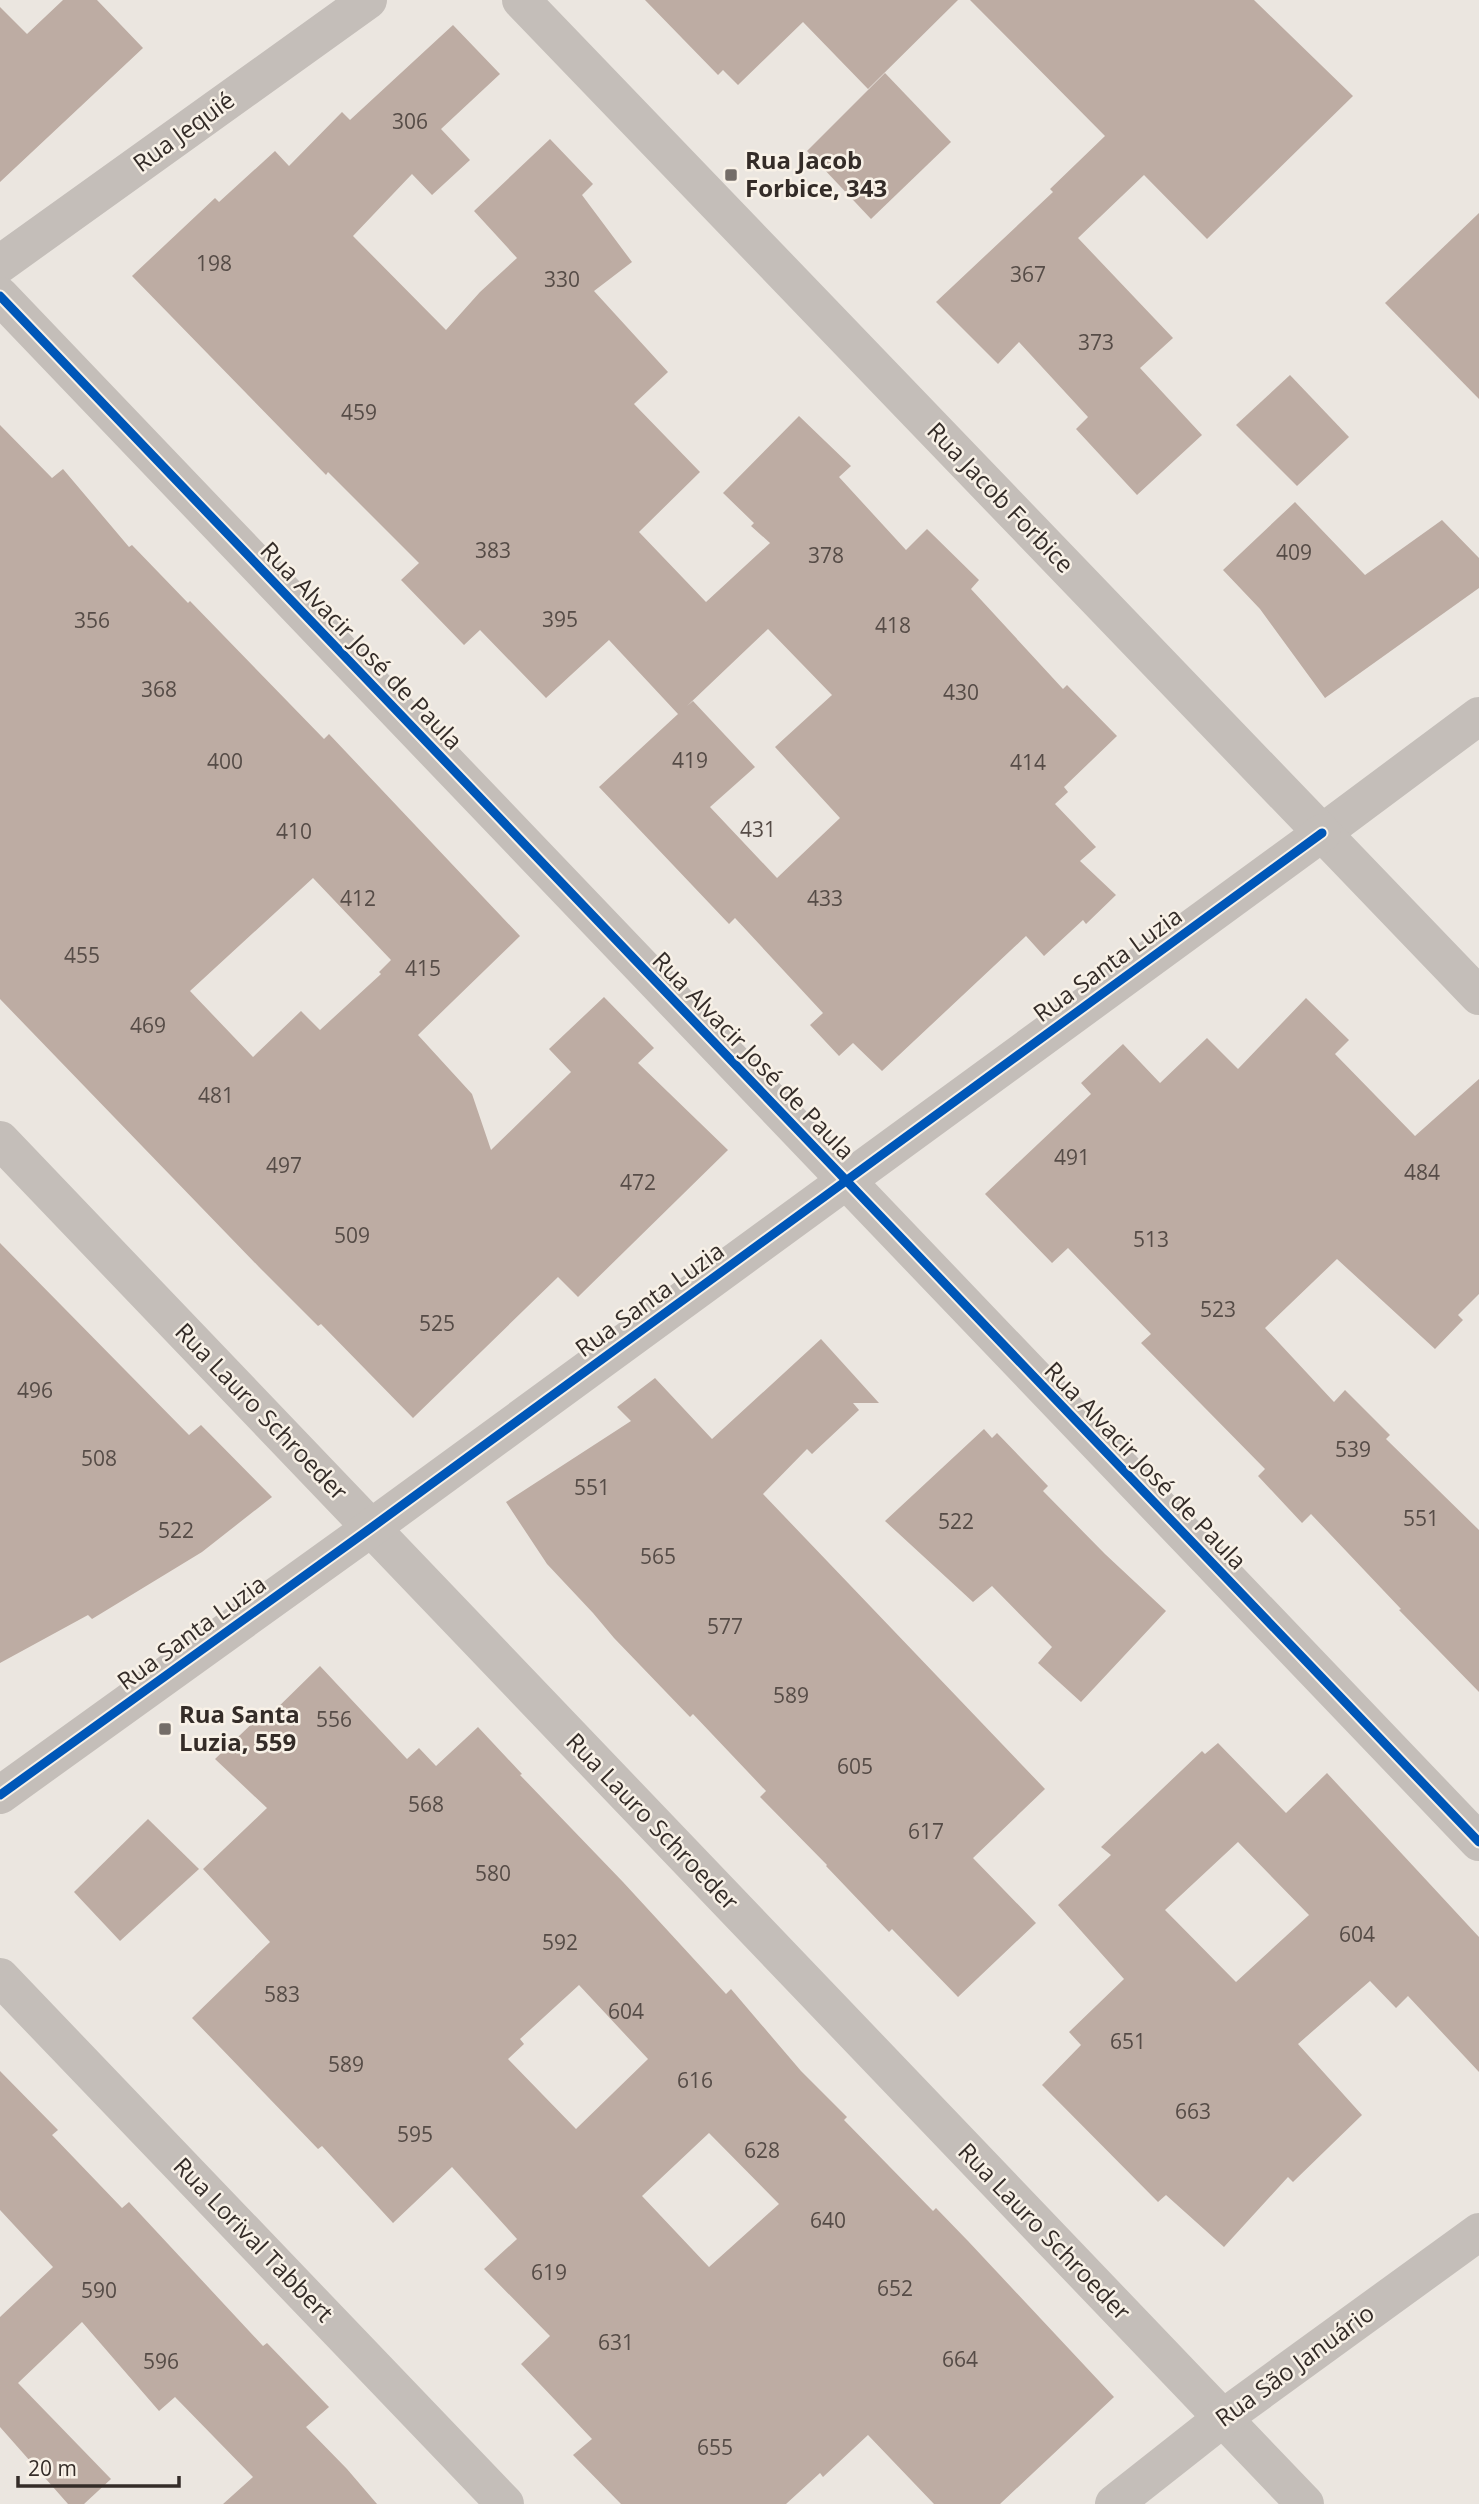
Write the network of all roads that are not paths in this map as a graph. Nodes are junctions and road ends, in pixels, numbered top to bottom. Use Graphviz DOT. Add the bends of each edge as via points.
graph roads {
  1 [pos="368,0"];
  2 [pos="521,0"];
  3 [pos="0,264"];
  4 [pos="0,296"];
  5 [pos="1479,716"];
  6 [pos="1322,833"];
  7 [pos="1479,996"];
  8 [pos="0,1139"];
  9 [pos="846,1181"];
  10 [pos="371,1528"];
  11 [pos="0,1795"];
  12 [pos="1479,1842"];
  13 [pos="0,1977"];
  14 [pos="1479,2232"];
  15 [pos="1223,2418"];
  16 [pos="505,2504"];
  17 [pos="1114,2504"];
  18 [pos="1305,2504"];
  1 -- 3 [label="street, Rua Jequié"];
  2 -- 6 [label="street, Rua Jacob Forbice"];
  4 -- 9 [label="street, Rua Alvacir José de Paula"];
  5 -- 6 [label="street, Rua Santa Luzia"];
  6 -- 7 [label="street, Rua Jacob Forbice"];
  6 -- 9 [label="street, Rua Santa Luzia"];
  8 -- 10 [label="street, Rua Lauro Schroeder"];
  9 -- 10 [label="street, Rua Santa Luzia"];
  9 -- 12 [label="street, Rua Alvacir José de Paula"];
  10 -- 11 [label="street, Rua Santa Luzia"];
  10 -- 15 [label="street, Rua Lauro Schroeder"];
  13 -- 16 [label="street, Rua Lorival Tabbert"];
  14 -- 15 [label="street, Rua São Januário"];
  15 -- 17 [label="street, Rua São Januário"];
  15 -- 18 [label="street, Rua Lauro Schroeder"];
}
